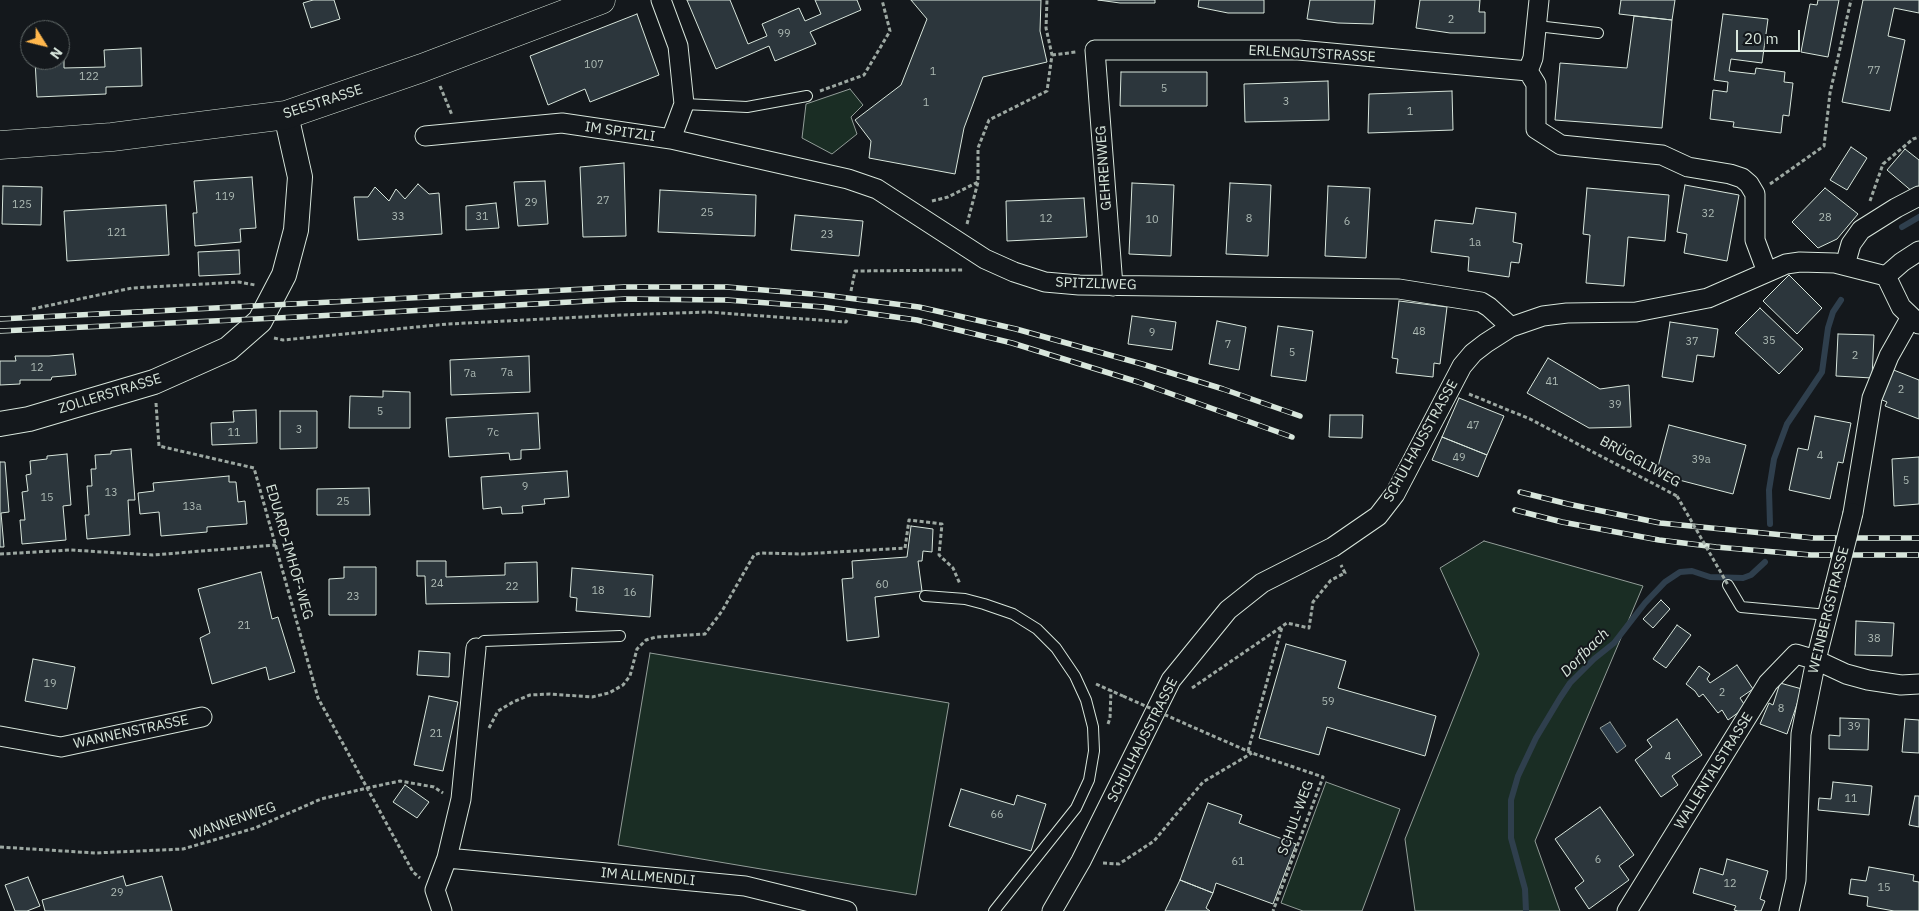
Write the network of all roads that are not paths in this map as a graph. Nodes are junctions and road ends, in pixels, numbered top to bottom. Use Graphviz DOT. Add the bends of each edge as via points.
graph roads {
  1 [pos="601,0"];
  2 [pos="661,0"];
  3 [pos="1539,0"];
  4 [pos="1537,26"];
  5 [pos="1598,33"];
  6 [pos="1095,50"];
  7 [pos="1528,71"];
  8 [pos="807,96"];
  9 [pos="684,104"];
  10 [pos="286,115"];
  11 [pos="425,136"];
  12 [pos="672,139"];
  13 [pos="0,145"];
  14 [pos="1919,196"];
  15 [pos="1919,251"];
  16 [pos="1845,265"];
  17 [pos="1767,272"];
  18 [pos="1886,276"];
  19 [pos="1113,286"];
  20 [pos="1915,321"];
  21 [pos="1511,327"];
  22 [pos="0,424"];
  23 [pos="1728,585"];
  24 [pos="926,596"];
  25 [pos="1828,615"];
  26 [pos="620,636"];
  27 [pos="476,648"];
  28 [pos="1816,660"];
  29 [pos="1919,684"];
  30 [pos="202,717"];
  31 [pos="0,736"];
  32 [pos="447,858"];
  33 [pos="442,911"];
  34 [pos="847,911"];
  35 [pos="994,911"];
  36 [pos="1052,911"];
  37 [pos="1627,911"];
  38 [pos="1789,911"];
  1 -- 10 [label="main road, SEESTRASSE" via="431,65"];
  2 -- 9 [label="street, IM SPITZLI" via="678,46"];
  3 -- 4 [label="street"];
  4 -- 5 [label="lane"];
  4 -- 7 [label="street"];
  6 -- 7 [label="street, ERLENGUTSTRASSE" via="1298,50"];
  6 -- 19 [label="street, GEHRENWEG"];
  7 -- 17 [label="street" via="1536,84 1536,129 1561,146 1662,155 1688,167 1742,178 1755,194 1755,240"];
  8 -- 9 [label="lane" via="747,107"];
  9 -- 12 [label="street, IM SPITZLI"];
  10 -- 13 [label="main road, SEESTRASSE" via="112,138"];
  10 -- 22 [label="street, ZOLLERSTRASSE" via="300,177 296,230 284,275 260,322 228,349 154,382 29,419"];
  11 -- 12 [label="street, IM SPITZLI" via="562,123"];
  12 -- 19 [label="street, SPITZLIWEG" via="848,179 877,189 985,259 1014,272 1045,282"];
  14 -- 16 [label="street" via="1861,230 1851,244"];
  15 -- 18 [label="street"];
  16 -- 17 [label="street, SCHULHAUSSTRASSE" via="1800,262"];
  16 -- 18 [label="street, SCHULHAUSSTRASSE"];
  17 -- 21 [label="street, SCHULHAUSSTRASSE" via="1708,298 1636,312 1543,316"];
  18 -- 20 [label="street" via="1901,307"];
  19 -- 21 [label="street, SPITZLIWEG" via="1399,289 1481,302"];
  20 -- 25 [label="street, WEINBERGSTRASSE, bridge" via="1889,356 1872,398 1853,513"];
  21 -- 36 [label="street, SCHULHAUSSTRASSE" via="1473,353 1462,366 1395,494 1378,516 1333,546 1262,583 1228,610 1174,677 1081,861"];
  23 -- 25 [label="lane" via="1742,608"];
  24 -- 35 [label="lane" via="984,604 1013,614 1037,629 1056,648 1075,676 1093,727 1094,751 1089,780 1076,808"];
  25 -- 28 [label="street, WEINBERGSTRASSE"];
  26 -- 27 [label="lane" via="484,641"];
  27 -- 32 [label="street" via="459,810"];
  28 -- 29 [label="street" via="1834,670 1868,680"];
  28 -- 37 [label="street, WALLENTALSTRASSE" via="1796,654 1768,683"];
  28 -- 38 [label="street, WEINBERGSTRASSE" via="1801,734 1796,880"];
  30 -- 31 [label="street, WANNENSTRASSE" via="61,747"];
  32 -- 33 [label="street" via="435,890"];
  32 -- 34 [label="street, IM ALLMENDLI" via="745,886"];
}
